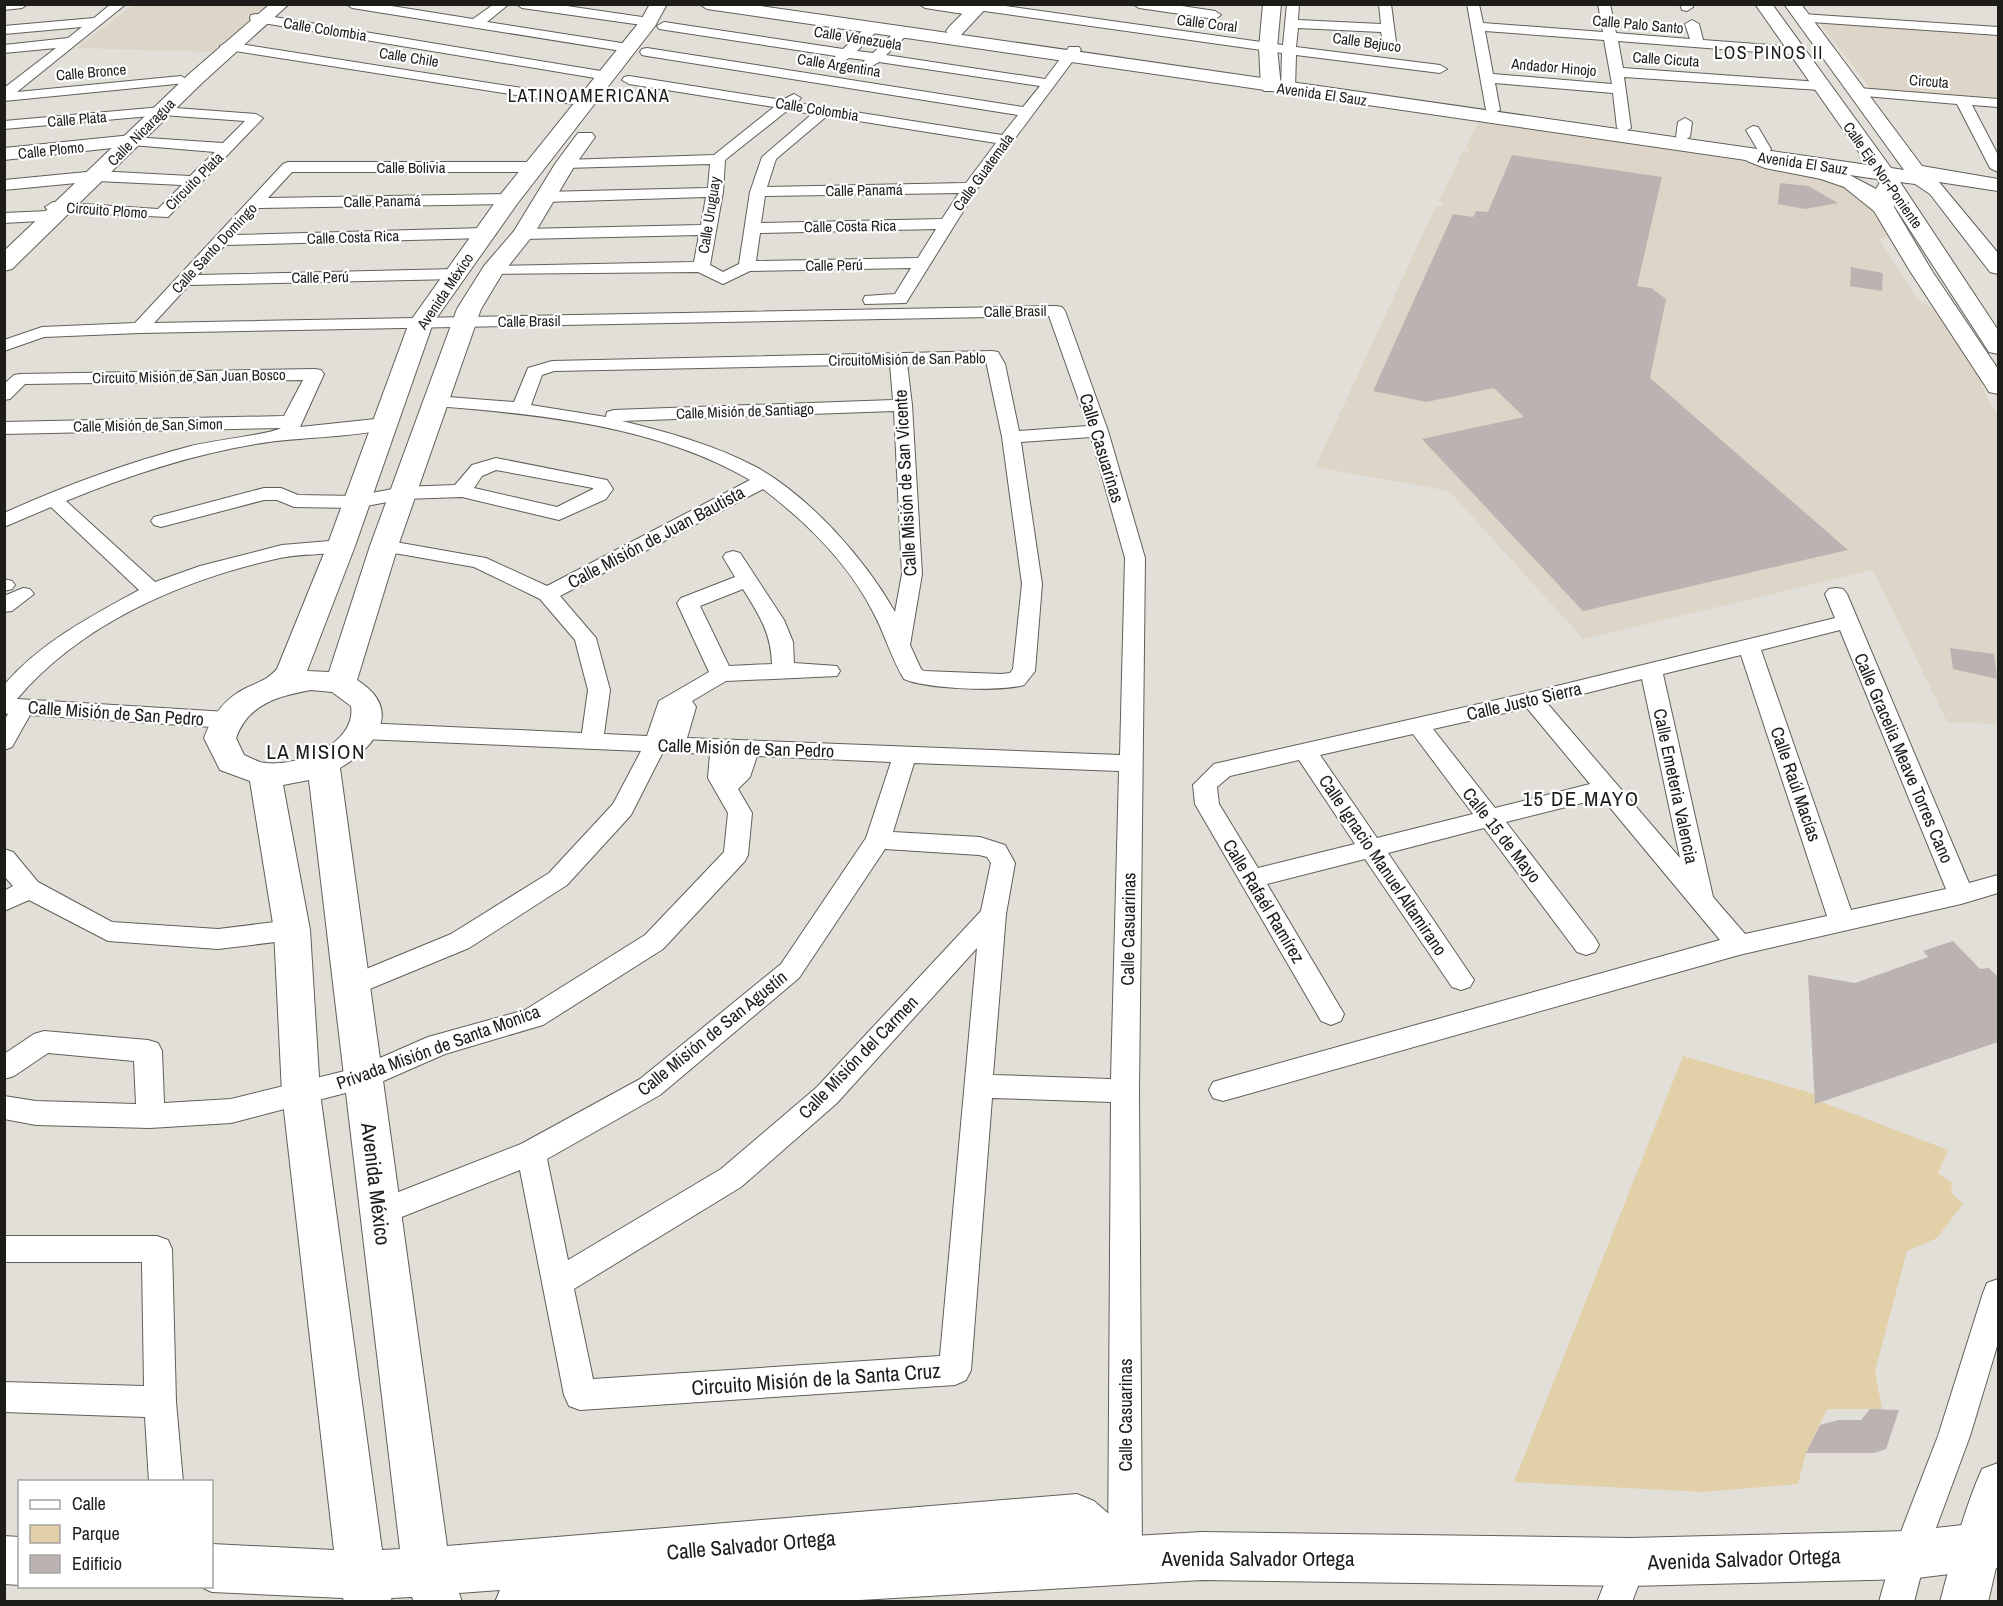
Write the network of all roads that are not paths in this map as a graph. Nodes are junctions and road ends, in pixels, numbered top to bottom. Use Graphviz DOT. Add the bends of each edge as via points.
graph roads {
  1 [pos="22,4"];
  2 [pos="120,4"];
  3 [pos="281,4"];
  4 [pos="352,4"];
  5 [pos="503,4"];
  6 [pos="522,4"];
  7 [pos="675,4"];
  8 [pos="707,4"];
  9 [pos="774,4"];
  10 [pos="925,4"];
  11 [pos="1051,4"];
  12 [pos="1139,4"];
  13 [pos="1272,4"];
  14 [pos="1293,4"];
  15 [pos="1385,4"];
  16 [pos="1473,4"];
  17 [pos="1604,4"];
  18 [pos="1763,4"];
  19 [pos="1768,4"];
  20 [pos="4,6"];
  21 [pos="973,6"];
  22 [pos="1830,7"];
  23 [pos="457,9"];
  24 [pos="1904,11"];
  25 [pos="264,14"];
  26 [pos="1041,15"];
  27 [pos="1800,16"];
  28 [pos="657,18"];
  29 [pos="442,19"];
  30 [pos="96,22"];
  31 [pos="475,24"];
  32 [pos="1292,24"];
  33 [pos="1692,24"];
  34 [pos="1882,24"];
  35 [pos="1477,26"];
  36 [pos="1911,26"];
  37 [pos="1388,28"];
  38 [pos="872,29"];
  39 [pos="4,30"];
  40 [pos="949,30"];
  41 [pos="1782,30"];
  42 [pos="1998,31"];
  43 [pos="902,33"];
  44 [pos="1183,37"];
  45 [pos="1610,38"];
  46 [pos="71,42"];
  47 [pos="402,42"];
  48 [pos="1698,45"];
  49 [pos="230,46"];
  50 [pos="436,48"];
  51 [pos="1268,48"];
  52 [pos="1289,48"];
  53 [pos="4,49"];
  54 [pos="638,50"];
  55 [pos="1797,51"];
  56 [pos="1827,51"];
  57 [pos="847,53"];
  58 [pos="1072,53"];
  59 [pos="876,57"];
  60 [pos="1391,62"];
  61 [pos="360,66"];
  62 [pos="1440,69"];
  63 [pos="401,72"];
  64 [pos="1617,72"];
  65 [pos="618,78"];
  66 [pos="1487,78"];
  67 [pos="820,79"];
  68 [pos="181,80"];
  69 [pos="850,83"];
  70 [pos="1047,83"];
  71 [pos="1279,83"];
  72 [pos="1820,86"];
  73 [pos="1619,89"];
  74 [pos="1858,92"];
  75 [pos="4,96"];
  76 [pos="1962,100"];
  77 [pos="586,102"];
  78 [pos="1998,103"];
  79 [pos="785,104"];
  80 [pos="819,110"];
  81 [pos="156,112"];
  82 [pos="1026,112"];
  83 [pos="1501,114"];
  84 [pos="4,125"];
  85 [pos="1624,128"];
  86 [pos="1753,130"];
  87 [pos="1687,136"];
  88 [pos="1005,140"];
  89 [pos="126,142"];
  90 [pos="226,148"];
  91 [pos="1759,153"];
  92 [pos="4,154"];
  93 [pos="718,159"];
  94 [pos="565,164"];
  95 [pos="288,167"];
  96 [pos="535,167"];
  97 [pos="1998,168"];
  98 [pos="1884,174"];
  99 [pos="91,176"];
  100 [pos="1928,179"];
  101 [pos="194,181"];
  102 [pos="4,185"];
  103 [pos="1998,185"];
  104 [pos="970,188"];
  105 [pos="715,192"];
  106 [pos="758,192"];
  107 [pos="544,196"];
  108 [pos="509,199"];
  109 [pos="256,203"];
  110 [pos="1883,207"];
  111 [pos="54,211"];
  112 [pos="162,214"];
  113 [pos="4,218"];
  114 [pos="946,224"];
  115 [pos="753,228"];
  116 [pos="708,230"];
  117 [pos="484,233"];
  118 [pos="523,234"];
  119 [pos="221,240"];
  120 [pos="8,255"];
  121 [pos="921,263"];
  122 [pos="747,266"];
  123 [pos="701,267"];
  124 [pos="1998,267"];
  125 [pos="492,271"];
  126 [pos="455,274"];
  127 [pos="185,280"];
  128 [pos="430,310"];
  129 [pos="469,310"];
  130 [pos="1056,311"];
  131 [pos="144,323"];
  132 [pos="4,346"];
  133 [pos="1998,347"];
  134 [pos="897,359"];
  135 [pos="1998,387"];
  136 [pos="4,395"];
  137 [pos="435,401"];
  138 [pos="903,405"];
  139 [pos="521,407"];
  140 [pos="587,417"];
  141 [pos="384,424"];
  142 [pos="4,428"];
  143 [pos="290,428"];
  144 [pos="1099,431"];
  145 [pos="1011,437"];
  146 [pos="764,480"];
  147 [pos="462,491"];
  148 [pos="403,493"];
  149 [pos="52,498"];
  150 [pos="356,502"];
  151 [pos="161,520"];
  152 [pos="4,521"];
  153 [pos="341,546"];
  154 [pos="384,546"];
  155 [pos="733,557"];
  156 [pos="748,579"];
  157 [pos="152,591"];
  158 [pos="548,594"];
  159 [pos="1836,594"];
  160 [pos="1847,622"];
  161 [pos="900,643"];
  162 [pos="1749,646"];
  163 [pos="783,670"];
  164 [pos="1651,670"];
  165 [pos="829,671"];
  166 [pos="721,674"];
  167 [pos="341,684"];
  168 [pos="279,686"];
  169 [pos="1532,699"];
  170 [pos="11,704"];
  171 [pos="227,720"];
  172 [pos="1418,725"];
  173 [pos="363,731"];
  174 [pos="592,741"];
  175 [pos="4,742"];
  176 [pos="665,744"];
  177 [pos="722,746"];
  178 [pos="748,747"];
  179 [pos="1305,751"];
  180 [pos="905,755"];
  181 [pos="1130,763"];
  182 [pos="323,764"];
  183 [pos="266,774"];
  184 [pos="1204,784"];
  185 [pos="724,788"];
  186 [pos="1607,788"];
  187 [pos="1490,819"];
  188 [pos="878,840"];
  189 [pos="1372,849"];
  190 [pos="4,858"];
  191 [pos="1252,879"];
  192 [pos="1998,884"];
  193 [pos="29,889"];
  194 [pos="1961,895"];
  195 [pos="1702,901"];
  196 [pos="4,902"];
  197 [pos="993,914"];
  198 [pos="1842,922"];
  199 [pos="292,930"];
  200 [pos="1586,945"];
  201 [pos="1739,945"];
  202 [pos="1461,980"];
  203 [pos="351,986"];
  204 [pos="1331,1014"];
  205 [pos="4,1068"];
  206 [pos="362,1078"];
  207 [pos="979,1086"];
  208 [pos="1223,1090"];
  209 [pos="1125,1091"];
  210 [pos="301,1093"];
  211 [pos="4,1107"];
  212 [pos="150,1116"];
  213 [pos="531,1153"];
  214 [pos="379,1213"];
  215 [pos="4,1249"];
  216 [pos="558,1282"];
  217 [pos="1998,1293"];
  218 [pos="4,1397"];
  219 [pos="160,1402"];
  220 [pos="166,1480"];
  221 [pos="1998,1485"];
  222 [pos="1988,1546"];
  223 [pos="1909,1555"];
  224 [pos="1125,1559"];
  225 [pos="213,1568"];
  226 [pos="1622,1582"];
  227 [pos="432,1587"];
  228 [pos="882,1587"];
  229 [pos="364,1588"];
  230 [pos="519,1602"];
  231 [pos="1896,1602"];
  232 [pos="1964,1602"];
  1 -- 20 [label="street"];
  2 -- 30 [label="street"];
  3 -- 25 [label="main road, Calle Nicaragua"];
  4 -- 29 [label="street, Calle Argentina"];
  5 -- 31 [label="street"];
  6 -- 28 [label="street, Calle Venezuela"];
  7 -- 28 [label="main road, Avenida México"];
  8 -- 38 [label="main road, Avenida El Sauz"];
  9 -- 40 [label="main road, Avenida El Sauz"];
  10 -- 21 [label="street, Calle Coral"];
  11 -- 26 [label="street"];
  12 -- 44 [label="street" via="1211,14"];
  13 -- 51 [label="main road"];
  14 -- 32 [label="street"];
  15 -- 37 [label="street"];
  16 -- 35 [label="street"];
  17 -- 45 [label="street"];
  18 -- 41 [label="main road, Calle Eje Nor-Poniente"];
  19 -- 27 [label="main road" via="1787,21"];
  21 -- 26 [label="street, Calle Coral"];
  21 -- 40 [label="main road"];
  22 -- 34 [label="street" via="1874,10"];
  23 -- 29 [label="street"];
  24 -- 36 [label="street"];
  25 -- 47 [label="street, Calle Colombia"];
  25 -- 49 [label="main road, Calle Nicaragua"];
  26 -- 44 [label="street, Calle Coral"];
  27 -- 34 [label="street"];
  27 -- 56 [label="main road, Calle Eje Nor-Poniente"];
  28 -- 54 [label="main road, Avenida México"];
  28 -- 57 [label="street, Calle Venezuela"];
  29 -- 31 [label="street, Calle Argentina"];
  30 -- 39 [label="street"];
  30 -- 46 [label="street"];
  31 -- 54 [label="street, Calle Argentina"];
  32 -- 37 [label="street"];
  32 -- 52 [label="street"];
  33 -- 48 [label="street"];
  34 -- 36 [label="street"];
  35 -- 45 [label="street, Calle Palo Santo"];
  35 -- 66 [label="street"];
  36 -- 42 [label="street"];
  37 -- 60 [label="street"];
  38 -- 43 [label="main road, Avenida El Sauz"];
  38 -- 57 [label="street, Calle Uruguay"];
  40 -- 58 [label="main road, Avenida El Sauz"];
  41 -- 55 [label="main road, Calle Eje Nor-Poniente"];
  41 -- 56 [label="main road" via="1804,31"];
  43 -- 58 [label="main road, Avenida El Sauz"];
  43 -- 59 [label="street"];
  44 -- 51 [label="street, Calle Coral"];
  45 -- 48 [label="street, Calle Palo Santo"];
  45 -- 64 [label="street"];
  46 -- 53 [label="street"];
  46 -- 75 [label="street"];
  47 -- 50 [label="street, Calle Colombia"];
  47 -- 61 [label="street"];
  48 -- 55 [label="street, Calle Palo Santo"];
  49 -- 61 [label="street, Calle Chile"];
  49 -- 68 [label="main road, Calle Nicaragua"];
  49 -- 81 [label="main road, Calle Nicaragua"];
  50 -- 63 [label="street"];
  50 -- 65 [label="street, Calle Colombia"];
  51 -- 52 [label="street, Calle Coral"];
  51 -- 71 [label="main road"];
  52 -- 60 [label="street, Calle Bejuco"];
  52 -- 71 [label="street"];
  54 -- 65 [label="main road, Avenida México"];
  54 -- 67 [label="street, Calle Argentina"];
  55 -- 72 [label="main road, Calle Eje Nor-Poniente"];
  56 -- 74 [label="main road, Calle Eje Nor-Poniente"];
  57 -- 59 [label="street, Calle Venezuela"];
  57 -- 67 [label="street, Calle Uruguay"];
  58 -- 70 [label="street, Calle Guatemala"];
  58 -- 71 [label="main road, Avenida El Sauz"];
  59 -- 69 [label="street"];
  59 -- 70 [label="street, Calle Venezuela"];
  60 -- 62 [label="street, Calle Bejuco"];
  61 -- 63 [label="street, Calle Chile"];
  63 -- 77 [label="street, Calle Chile"];
  64 -- 72 [label="street, Calle Cicuta"];
  64 -- 73 [label="street"];
  65 -- 77 [label="main road, Avenida México"];
  65 -- 79 [label="street, Calle Colombia"];
  65 -- 94 [label="main road, Avenida México"];
  66 -- 73 [label="street, Andador Hinojo"];
  66 -- 83 [label="street"];
  67 -- 69 [label="street, Calle Argentina"];
  67 -- 79 [label="street, Calle Uruguay"];
  68 -- 75 [label="street, Calle Bronce"];
  68 -- 81 [label="main road, Calle Nicaragua"];
  69 -- 80 [label="street"];
  69 -- 82 [label="street, Calle Argentina"];
  70 -- 82 [label="street, Calle Guatemala"];
  71 -- 83 [label="main road, Avenida El Sauz"];
  72 -- 98 [label="main road, Calle Eje Nor-Poniente"];
  73 -- 85 [label="street"];
  74 -- 76 [label="street, Circuta"];
  74 -- 100 [label="main road, Calle Eje Nor-Poniente"];
  76 -- 78 [label="street, Circuta"];
  76 -- 97 [label="street"];
  77 -- 96 [label="main road, Avenida México"];
  79 -- 80 [label="street, Calle Colombia"];
  79 -- 93 [label="street, Calle Uruguay"];
  80 -- 88 [label="street, Calle Colombia"];
  80 -- 106 [label="street" via="769,157"];
  81 -- 84 [label="street, Calle Plata"];
  81 -- 89 [label="main road, Calle Nicaragua"];
  81 -- 90 [label="street, Circuito Plata" via="256,118"];
  82 -- 88 [label="street, Calle Guatemala"];
  83 -- 85 [label="main road, Avenida El Sauz"];
  83 -- 87 [label="main road, Avenida El Sauz"];
  85 -- 87 [label="main road, Avenida El Sauz"];
  86 -- 91 [label="street"];
  87 -- 91 [label="main road, Avenida El Sauz"];
  88 -- 104 [label="street, Calle Guatemala"];
  89 -- 90 [label="street, Circuito Plata"];
  89 -- 92 [label="main road, Calle Plomo"];
  89 -- 99 [label="main road, Calle Nicaragua"];
  90 -- 101 [label="street, Circuito Plata"];
  91 -- 98 [label="main road, Avenida El Sauz"];
  91 -- 110 [label="main road" via="1770,164 1834,174 1868,191"];
  93 -- 94 [label="street"];
  93 -- 105 [label="street, Calle Uruguay"];
  94 -- 107 [label="main road, Avenida México"];
  95 -- 96 [label="street, Calle Bolivia"];
  95 -- 109 [label="street, Calle Santo Domingo"];
  96 -- 108 [label="main road, Avenida México"];
  98 -- 100 [label="main road, Avenida El Sauz"];
  98 -- 110 [label="main road"];
  98 -- 133 [label="main road, Calle Eje Nor-Poniente"];
  99 -- 101 [label="street, Circuito Plomo"];
  99 -- 102 [label="street, Circuito Plomo"];
  99 -- 111 [label="main road, Calle Nicaragua"];
  100 -- 103 [label="main road"];
  100 -- 124 [label="main road, Calle Eje Nor-Poniente"];
  101 -- 112 [label="street, Circuito Plata"];
  104 -- 106 [label="street, Calle Panamá"];
  104 -- 114 [label="street, Calle Guatemala"];
  105 -- 107 [label="street"];
  105 -- 116 [label="street, Calle Uruguay"];
  106 -- 115 [label="street"];
  107 -- 118 [label="main road, Avenida México"];
  108 -- 109 [label="street, Calle Panamá"];
  108 -- 117 [label="main road, Avenida México"];
  109 -- 119 [label="street, Calle Santo Domingo"];
  110 -- 135 [label="main road"];
  111 -- 112 [label="street, Circuito Plomo"];
  111 -- 113 [label="street, Circuito Plomo"];
  111 -- 120 [label="main road, Calle Nicaragua"];
  114 -- 115 [label="street, Calle Costa Rica"];
  114 -- 121 [label="street, Calle Guatemala"];
  115 -- 122 [label="street"];
  116 -- 118 [label="street"];
  116 -- 123 [label="street, Calle Uruguay"];
  117 -- 119 [label="street, Calle Costa Rica"];
  117 -- 126 [label="main road, Avenida México"];
  118 -- 125 [label="main road, Avenida México"];
  119 -- 127 [label="street, Calle Santo Domingo"];
  121 -- 122 [label="street, Calle Perú"];
  121 -- 129 [label="street, Calle Guatemala" via="900,299"];
  122 -- 123 [label="street, Calle Uruguay" via="722,287"];
  123 -- 125 [label="street"];
  125 -- 129 [label="main road, Avenida México"];
  126 -- 127 [label="street, Calle Perú"];
  126 -- 128 [label="main road, Avenida México"];
  127 -- 131 [label="street, Calle Santo Domingo"];
  128 -- 129 [label="main road"];
  128 -- 129 [label="street, Calle Brasil"];
  128 -- 131 [label="street, Calle Brasil"];
  128 -- 141 [label="main road, Avenida México"];
  129 -- 130 [label="street, Calle Brasil"];
  129 -- 137 [label="main road, Avenida México"];
  130 -- 144 [label="street, Calle Casuarinas"];
  131 -- 132 [label="street, Calle Brasil" via="42,332"];
  134 -- 138 [label="street, Calle Misión de San Vicente"];
  134 -- 139 [label="street, CircuitoMisión de San Pablo" via="552,366 534,372"];
  134 -- 145 [label="street, CircuitoMisión de San Pablo" via="992,356"];
  136 -- 143 [label="street, Circuito Misión de San Juan Bosco" via="20,379 315,374"];
  137 -- 139 [label="street"];
  137 -- 148 [label="main road, Avenida México"];
  138 -- 140 [label="street, Calle Misión de Santiago"];
  138 -- 161 [label="street, Calle Misión de San Vicente" via="912,574"];
  139 -- 140 [label="street"];
  140 -- 146 [label="street" via="660,435"];
  141 -- 143 [label="street"];
  141 -- 150 [label="main road, Avenida México"];
  142 -- 143 [label="street, Calle Misión de San Simon"];
  143 -- 149 [label="street" via="115,474"];
  144 -- 145 [label="street"];
  144 -- 181 [label="street, Calle Casuarinas" via="1135,558"];
  145 -- 161 [label="street, CircuitoMisión de San Pablo" via="1032,584 1024,671 1016,680 921,678 912,674"];
  146 -- 158 [label="street, Calle Misión de Juan Bautista"];
  146 -- 161 [label="street" via="818,526 873,594"];
  147 -- 147 [label="street" via="474,471 496,464 600,484 603,489 599,495 559,514"];
  147 -- 148 [label="street"];
  148 -- 150 [label="street"];
  148 -- 154 [label="main road, Avenida México"];
  149 -- 152 [label="street"];
  149 -- 157 [label="street"];
  150 -- 151 [label="street" via="294,501 281,494 264,494"];
  150 -- 153 [label="main road, Avenida México"];
  153 -- 157 [label="street" via="282,551 207,570"];
  153 -- 168 [label="main road, Avenida México" via="291,672"];
  154 -- 158 [label="street" via="479,562"];
  154 -- 167 [label="main road, Avenida México"];
  155 -- 156 [label="street"];
  156 -- 163 [label="street" via="782,642"];
  156 -- 166 [label="street" via="688,603"];
  157 -- 170 [label="street" via="89,626 26,674"];
  158 -- 174 [label="street" via="585,638 599,690"];
  159 -- 160 [label="street, Calle Gracelia Meave Torres Cano"];
  160 -- 162 [label="street, Calle Justo Sierra"];
  160 -- 194 [label="street, Calle Gracelia Meave Torres Cano"];
  162 -- 164 [label="street, Calle Justo Sierra"];
  162 -- 198 [label="street, Calle Raúl Macías"];
  163 -- 165 [label="street"];
  163 -- 166 [label="street"];
  164 -- 169 [label="street, Calle Justo Sierra"];
  164 -- 195 [label="street, Calle Emeteria Valencia"];
  166 -- 176 [label="street" via="678,699 685,707"];
  167 -- 168 [label="main road" via="311,680"];
  167 -- 173 [label="main road" via="359,694 368,709"];
  168 -- 171 [label="main road" via="246,702"];
  169 -- 172 [label="street, Calle Justo Sierra"];
  169 -- 186 [label="street"];
  170 -- 171 [label="street, Calle Misión de San Pedro"];
  170 -- 175 [label="street"];
  171 -- 183 [label="main road" via="220,738 231,762"];
  172 -- 179 [label="street, Calle Justo Sierra"];
  172 -- 187 [label="street, Calle 15 de Mayo"];
  173 -- 174 [label="street, Calle Misión de San Pedro"];
  173 -- 182 [label="main road" via="347,750"];
  174 -- 176 [label="street, Calle Misión de San Pedro"];
  176 -- 177 [label="street, Calle Misión de San Pedro"];
  176 -- 203 [label="street" via="622,809 558,879 460,941"];
  177 -- 178 [label="street, Calle Misión de San Pedro"];
  177 -- 185 [label="street, Privada Misión de Santa Monica" via="720,778"];
  178 -- 180 [label="street, Calle Misión de San Pedro"];
  178 -- 185 [label="street" via="738,777"];
  179 -- 184 [label="street, Calle Justo Sierra" via="1222,770"];
  179 -- 189 [label="street, Calle Ignacio Manuel Altamirano"];
  180 -- 181 [label="street, Calle Misión de San Pedro"];
  180 -- 188 [label="street, Calle Misión de San Agustín"];
  181 -- 209 [label="street, Calle Casuarinas"];
  182 -- 183 [label="main road" via="295,772"];
  182 -- 203 [label="main road, Avenida México"];
  183 -- 199 [label="main road"];
  184 -- 191 [label="street, Calle Rafaél Ramírez" via="1207,804"];
  185 -- 206 [label="street, Privada Misión de Santa Monica" via="740,813 736,855 654,942 532,1018 438,1045"];
  186 -- 187 [label="street"];
  186 -- 195 [label="street"];
  187 -- 189 [label="street"];
  187 -- 200 [label="street, Calle 15 de Mayo"];
  188 -- 197 [label="street, Circuito Misión de la Santa Cruz" via="980,846 996,851 1003,863"];
  188 -- 213 [label="street, Calle Misión de San Agustín" via="790,971 650,1087"];
  189 -- 191 [label="street"];
  189 -- 202 [label="street, Calle Ignacio Manuel Altamirano"];
  190 -- 193 [label="street"];
  191 -- 204 [label="street, Calle Rafaél Ramírez"];
  192 -- 194 [label="street"];
  193 -- 196 [label="street"];
  193 -- 199 [label="street" via="108,931 218,939"];
  194 -- 198 [label="street"];
  195 -- 201 [label="street"];
  197 -- 207 [label="street, Circuito Misión de la Santa Cruz"];
  197 -- 216 [label="street, Calle Misión del Carmen" via="827,1095 731,1178"];
  198 -- 201 [label="street"];
  199 -- 210 [label="main road"];
  201 -- 208 [label="street"];
  203 -- 206 [label="main road, Avenida México"];
  205 -- 212 [label="street" via="44,1042 148,1051"];
  206 -- 210 [label="street, Privada Misión de Santa Monica"];
  206 -- 214 [label="main road, Avenida México"];
  207 -- 209 [label="street"];
  207 -- 216 [label="street, Circuito Misión de la Santa Cruz" via="955,1370 580,1395"];
  209 -- 224 [label="street, Calle Casuarinas"];
  210 -- 212 [label="street, Privada Misión de Santa Monica" via="231,1111"];
  210 -- 229 [label="main road"];
  211 -- 212 [label="street, Privada Misión de Santa Monica" via="36,1113"];
  213 -- 214 [label="street, Calle Misión de San Agustín"];
  213 -- 216 [label="street, Circuito Misión de la Santa Cruz"];
  214 -- 227 [label="main road, Avenida México"];
  215 -- 219 [label="street" via="157,1249"];
  217 -- 223 [label="street" via="1954,1436"];
  218 -- 219 [label="street"];
  219 -- 220 [label="street"];
  221 -- 222 [label="main road"];
  222 -- 223 [label="main road, Avenida Salvador Ortega"];
  222 -- 232 [label="main road"];
  223 -- 226 [label="main road, Avenida Salvador Ortega"];
  223 -- 231 [label="street"];
  224 -- 226 [label="main road, Avenida Salvador Ortega" via="1202,1556"];
  224 -- 227 [label="main road, Calle Salvador Ortega" via="1077,1517"];
  224 -- 228 [label="main road, Avenida Salvador Ortega"];
  225 -- 229 [label="main road"];
  227 -- 229 [label="main road, Calle Salvador Ortega"];
  228 -- 230 [label="main road, Avenida Salvador Ortega"];
}
